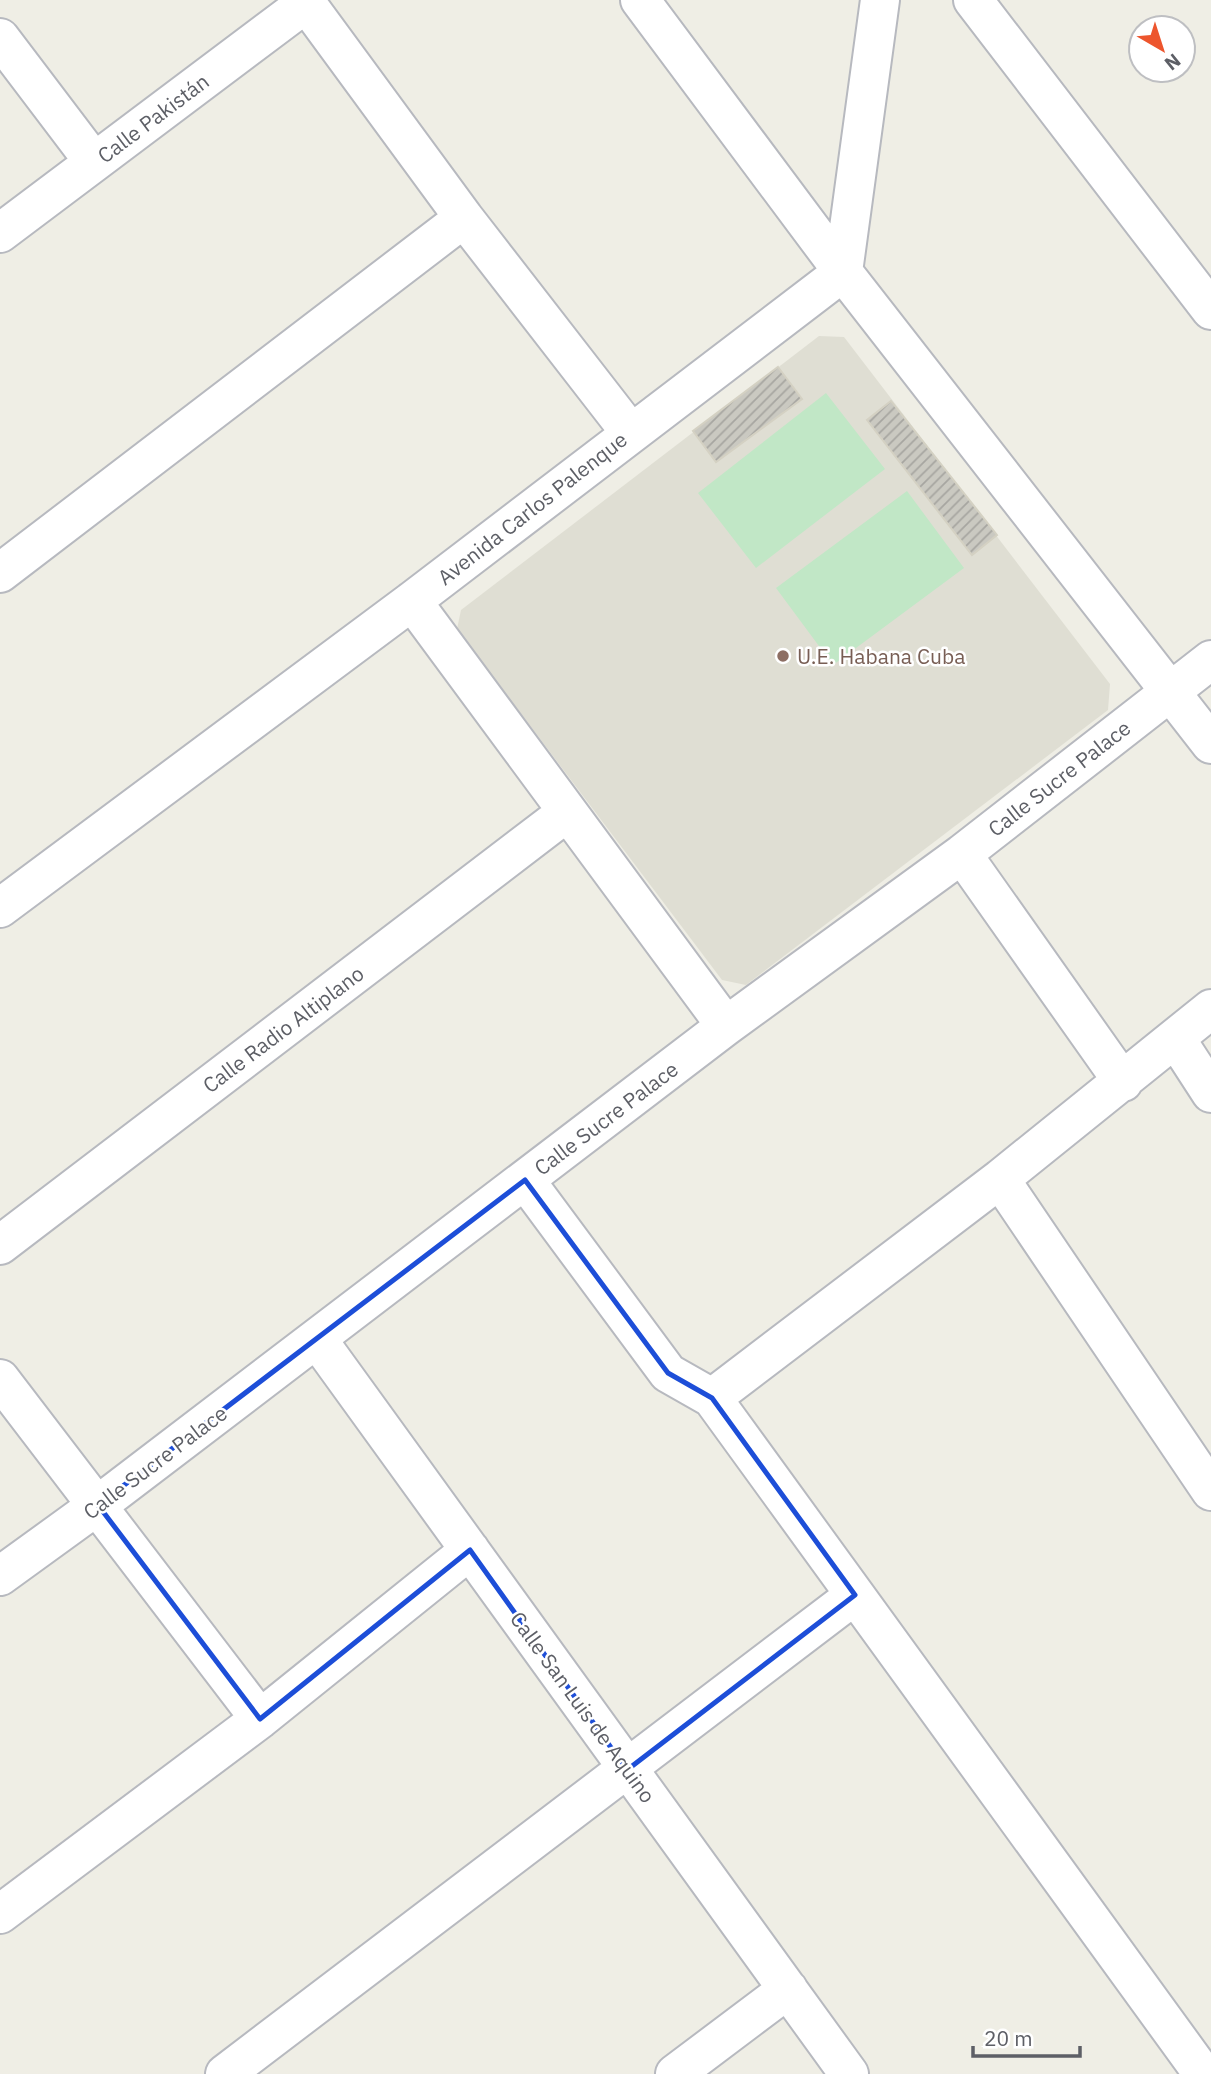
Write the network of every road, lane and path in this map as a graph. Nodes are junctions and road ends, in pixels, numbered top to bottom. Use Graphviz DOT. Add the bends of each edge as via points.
graph roads {
  1 [pos="640,0"];
  2 [pos="880,0"];
  3 [pos="973,0"];
  4 [pos="305,1"];
  5 [pos="0,38"];
  6 [pos="94,162"];
  7 [pos="464,218"];
  8 [pos="0,233"];
  9 [pos="843,272"];
  10 [pos="1211,310"];
  11 [pos="630,432"];
  12 [pos="0,573"];
  13 [pos="412,601"];
  14 [pos="1211,660"];
  15 [pos="1169,691"];
  16 [pos="1211,744"];
  17 [pos="566,813"];
  18 [pos="962,854"];
  19 [pos="0,908"];
  20 [pos="1211,1009"];
  21 [pos="726,1026"];
  22 [pos="1177,1039"];
  23 [pos="1123,1082"];
  24 [pos="1211,1093"];
  25 [pos="1000,1179"];
  26 [pos="525,1180"];
  27 [pos="0,1245"];
  28 [pos="317,1339"];
  29 [pos="0,1378"];
  30 [pos="712,1398"];
  31 [pos="1211,1491"];
  32 [pos="98,1505"];
  33 [pos="470,1550"];
  34 [pos="0,1576"];
  35 [pos="855,1595"];
  36 [pos="260,1718"];
  37 [pos="627,1770"];
  38 [pos="0,1914"];
  39 [pos="788,1989"];
  40 [pos="225,2074"];
  41 [pos="675,2074"];
  42 [pos="849,2074"];
  43 [pos="1203,2074"];
  1 -- 9 [label="street"];
  2 -- 9 [label="street"];
  3 -- 10 [label="street"];
  4 -- 6 [label="street, Calle Pakistán"];
  4 -- 7 [label="street"];
  5 -- 6 [label="street"];
  6 -- 8 [label="street, Calle Pakistán"];
  7 -- 11 [label="street"];
  7 -- 12 [label="street"];
  9 -- 11 [label="street, Avenida Carlos Palenque"];
  9 -- 15 [label="street"];
  11 -- 13 [label="street, Avenida Carlos Palenque"];
  13 -- 17 [label="street"];
  13 -- 19 [label="street, Avenida Carlos Palenque"];
  14 -- 15 [label="street, Calle Sucre Palace"];
  15 -- 16 [label="street"];
  15 -- 18 [label="street, Calle Sucre Palace"];
  17 -- 21 [label="street"];
  17 -- 27 [label="street, Calle Radio Altiplano"];
  18 -- 21 [label="street, Calle Sucre Palace"];
  18 -- 23 [label="street"];
  20 -- 22 [label="street"];
  21 -- 26 [label="street, Calle Sucre Palace"];
  22 -- 23 [label="street"];
  22 -- 24 [label="street"];
  23 -- 25 [label="street"];
  25 -- 30 [label="street"];
  25 -- 31 [label="street"];
  26 -- 28 [label="street, Calle Sucre Palace"];
  26 -- 30 [label="street" via="668,1373"];
  28 -- 32 [label="street, Calle Sucre Palace"];
  28 -- 33 [label="street, Calle San Luis de Aquino"];
  29 -- 32 [label="street"];
  30 -- 35 [label="street"];
  32 -- 34 [label="street, Calle Sucre Palace"];
  32 -- 36 [label="street"];
  33 -- 36 [label="street"];
  33 -- 37 [label="street, Calle San Luis de Aquino"];
  35 -- 37 [label="street"];
  35 -- 43 [label="street"];
  36 -- 38 [label="street"];
  37 -- 39 [label="street, Calle San Luis de Aquino"];
  37 -- 40 [label="street"];
  39 -- 41 [label="street"];
  39 -- 42 [label="street, Calle San Luis de Aquino"];
}
